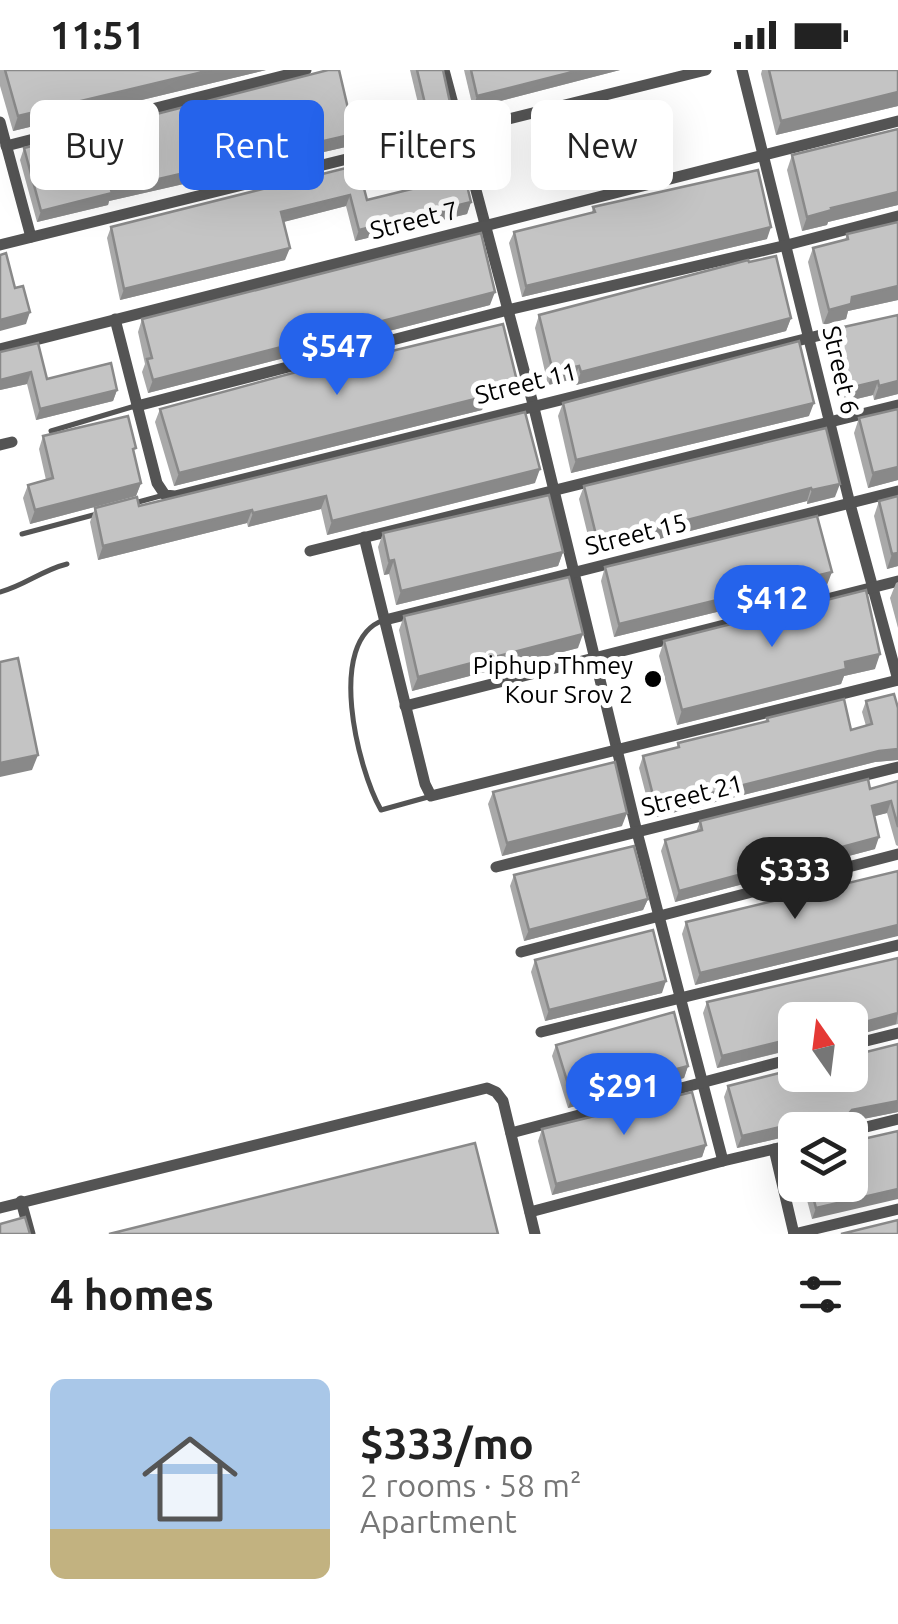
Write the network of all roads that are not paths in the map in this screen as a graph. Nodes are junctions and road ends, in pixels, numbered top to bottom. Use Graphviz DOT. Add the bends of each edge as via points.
graph roads {
  1 [pos="306,70"];
  2 [pos="444,70"];
  3 [pos="706,70"];
  4 [pos="742,70"];
  5 [pos="452,100"];
  6 [pos="511,118"];
  7 [pos="898,120"];
  8 [pos="0,122"];
  9 [pos="6,146"];
  10 [pos="764,154"];
  11 [pos="344,160"];
  12 [pos="476,190"];
  13 [pos="898,216"];
  14 [pos="485,225"];
  15 [pos="31,237"];
  16 [pos="0,244"];
  17 [pos="787,246"];
  18 [pos="508,310"];
  19 [pos="115,319"];
  20 [pos="863,324"];
  21 [pos="810,338"];
  22 [pos="0,348"];
  23 [pos="532,404"];
  24 [pos="898,404"];
  25 [pos="136,406"];
  26 [pos="830,422"];
  27 [pos="51,430"];
  28 [pos="554,490"];
  29 [pos="898,491"];
  30 [pos="165,495"];
  31 [pos="850,504"];
  32 [pos="130,505"];
  33 [pos="112,510"];
  34 [pos="22,534"];
  35 [pos="364,538"];
  36 [pos="310,551"];
  37 [pos="67,564"];
  38 [pos="574,572"];
  39 [pos="898,582"];
  40 [pos="872,588"];
  41 [pos="0,592"];
  42 [pos="384,620"];
  43 [pos="595,658"];
  44 [pos="898,680"];
  45 [pos="406,706"];
  46 [pos="618,750"];
  47 [pos="898,767"];
  48 [pos="431,796"];
  49 [pos="637,832"];
  50 [pos="898,854"];
  51 [pos="496,868"];
  52 [pos="659,917"];
  53 [pos="898,944"];
  54 [pos="520,952"];
  55 [pos="680,998"];
  56 [pos="540,1032"];
  57 [pos="898,1033"];
  58 [pos="868,1040"];
  59 [pos="778,1062"];
  60 [pos="701,1082"];
  61 [pos="898,1119"];
  62 [pos="868,1126"];
  63 [pos="511,1133"];
  64 [pos="778,1148"];
  65 [pos="774,1149"];
  66 [pos="723,1161"];
  67 [pos="21,1201"];
  68 [pos="0,1208"];
  69 [pos="898,1209"];
  70 [pos="530,1212"];
  71 [pos="30,1234"];
  72 [pos="535,1234"];
  73 [pos="794,1234"];
  1 -- 9 [label="street"];
  2 -- 5 [label="street"];
  3 -- 6 [label="street"];
  4 -- 10 [label="street, Street 6"];
  7 -- 10 [label="street, Street 7"];
  8 -- 9 [label="street"];
  9 -- 15 [label="street"];
  10 -- 14 [label="street, Street 7"];
  10 -- 17 [label="street, Street 6"];
  11 -- 15 [label="street"];
  12 -- 14 [label="street"];
  13 -- 17 [label="street"];
  14 -- 18 [label="street"];
  14 -- 19 [label="street, Street 7"];
  15 -- 16 [label="street"];
  17 -- 18 [label="street"];
  17 -- 21 [label="street, Street 6"];
  18 -- 23 [label="street"];
  18 -- 25 [label="street"];
  19 -- 22 [label="street, Street 7"];
  19 -- 25 [label="street"];
  20 -- 21 [label="street, Street 11"];
  21 -- 23 [label="street, Street 11"];
  21 -- 26 [label="street, Street 6"];
  23 -- 28 [label="street"];
  23 -- 30 [label="street, Street 11"];
  24 -- 26 [label="street"];
  25 -- 27 [label="lane"];
  25 -- 30 [label="street"];
  26 -- 28 [label="street"];
  26 -- 31 [label="street, Street 6"];
  28 -- 35 [label="street"];
  28 -- 38 [label="street"];
  29 -- 31 [label="street, Street 15"];
  30 -- 32 [label="lane"];
  31 -- 38 [label="street, Street 15"];
  31 -- 40 [label="street, Street 6"];
  33 -- 34 [label="lane"];
  35 -- 36 [label="street"];
  35 -- 42 [label="street"];
  37 -- 41 [label="lane"];
  38 -- 42 [label="street, Street 15"];
  38 -- 43 [label="street"];
  39 -- 40 [label="street"];
  40 -- 43 [label="street"];
  40 -- 44 [label="street, Street 6"];
  42 -- 45 [label="street"];
  42 -- 48 [label="lane" via="363,633 348,673 364,770 381,810"];
  43 -- 45 [label="street"];
  43 -- 46 [label="street"];
  44 -- 46 [label="street"];
  45 -- 48 [label="street"];
  46 -- 48 [label="street"];
  46 -- 49 [label="street"];
  47 -- 49 [label="street, Street 21"];
  49 -- 51 [label="street, Street 21"];
  49 -- 52 [label="street"];
  50 -- 52 [label="street"];
  52 -- 54 [label="street"];
  52 -- 55 [label="street"];
  53 -- 55 [label="street"];
  55 -- 56 [label="street"];
  55 -- 60 [label="street"];
  57 -- 58 [label="street"];
  59 -- 60 [label="street"];
  60 -- 63 [label="street"];
  60 -- 66 [label="street"];
  61 -- 62 [label="street"];
  63 -- 67 [label="street" via="503,1102 487,1088"];
  63 -- 70 [label="street"];
  64 -- 65 [label="street"];
  65 -- 66 [label="street"];
  65 -- 73 [label="street"];
  66 -- 70 [label="street"];
  67 -- 68 [label="street"];
  67 -- 71 [label="street"];
  69 -- 73 [label="street"];
  70 -- 72 [label="street"];
}
